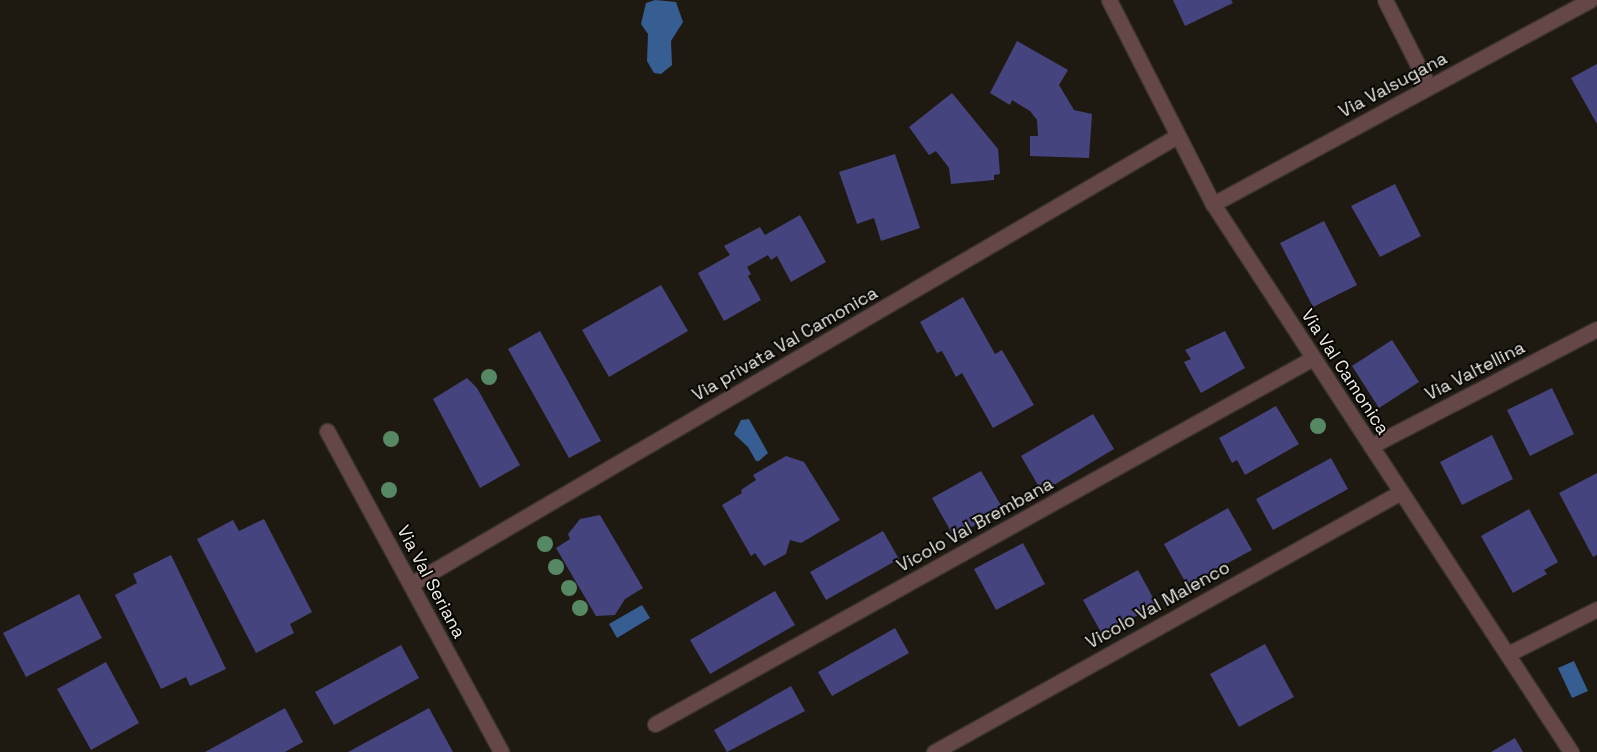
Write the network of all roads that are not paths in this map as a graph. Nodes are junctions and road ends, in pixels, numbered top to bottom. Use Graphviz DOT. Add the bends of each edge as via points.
graph roads {
  1 [pos="1109,0"];
  2 [pos="1385,0"];
  3 [pos="1590,0"];
  4 [pos="1429,87"];
  5 [pos="1177,136"];
  6 [pos="1213,204"];
  7 [pos="1597,329"];
  8 [pos="1313,358"];
  9 [pos="327,431"];
  10 [pos="1371,446"];
  11 [pos="1401,492"];
  12 [pos="411,584"];
  13 [pos="1597,609"];
  14 [pos="1508,654"];
  15 [pos="655,724"];
  16 [pos="501,752"];
  17 [pos="934,752"];
  18 [pos="1571,752"];
  1 -- 5 [label="street, Via Val Camonica"];
  2 -- 4 [label="street"];
  3 -- 4 [label="street, Via Valsugana"];
  4 -- 6 [label="street, Via Valsugana"];
  5 -- 6 [label="street, Via Val Camonica"];
  5 -- 12 [label="street, Via privata Val Camonica"];
  6 -- 8 [label="street, Via Val Camonica"];
  7 -- 10 [label="street, Via Valtellina"];
  8 -- 10 [label="street, Via Val Camonica"];
  8 -- 15 [label="street, Vicolo Val Brembana"];
  9 -- 12 [label="street, Via Val Seriana"];
  10 -- 11 [label="street, Via Val Camonica"];
  11 -- 14 [label="street, Via Val Camonica"];
  11 -- 17 [label="street, Vicolo Val Malenco"];
  12 -- 16 [label="street, Via Val Seriana"];
  13 -- 14 [label="street"];
  14 -- 18 [label="street, Via Val Camonica"];
}
